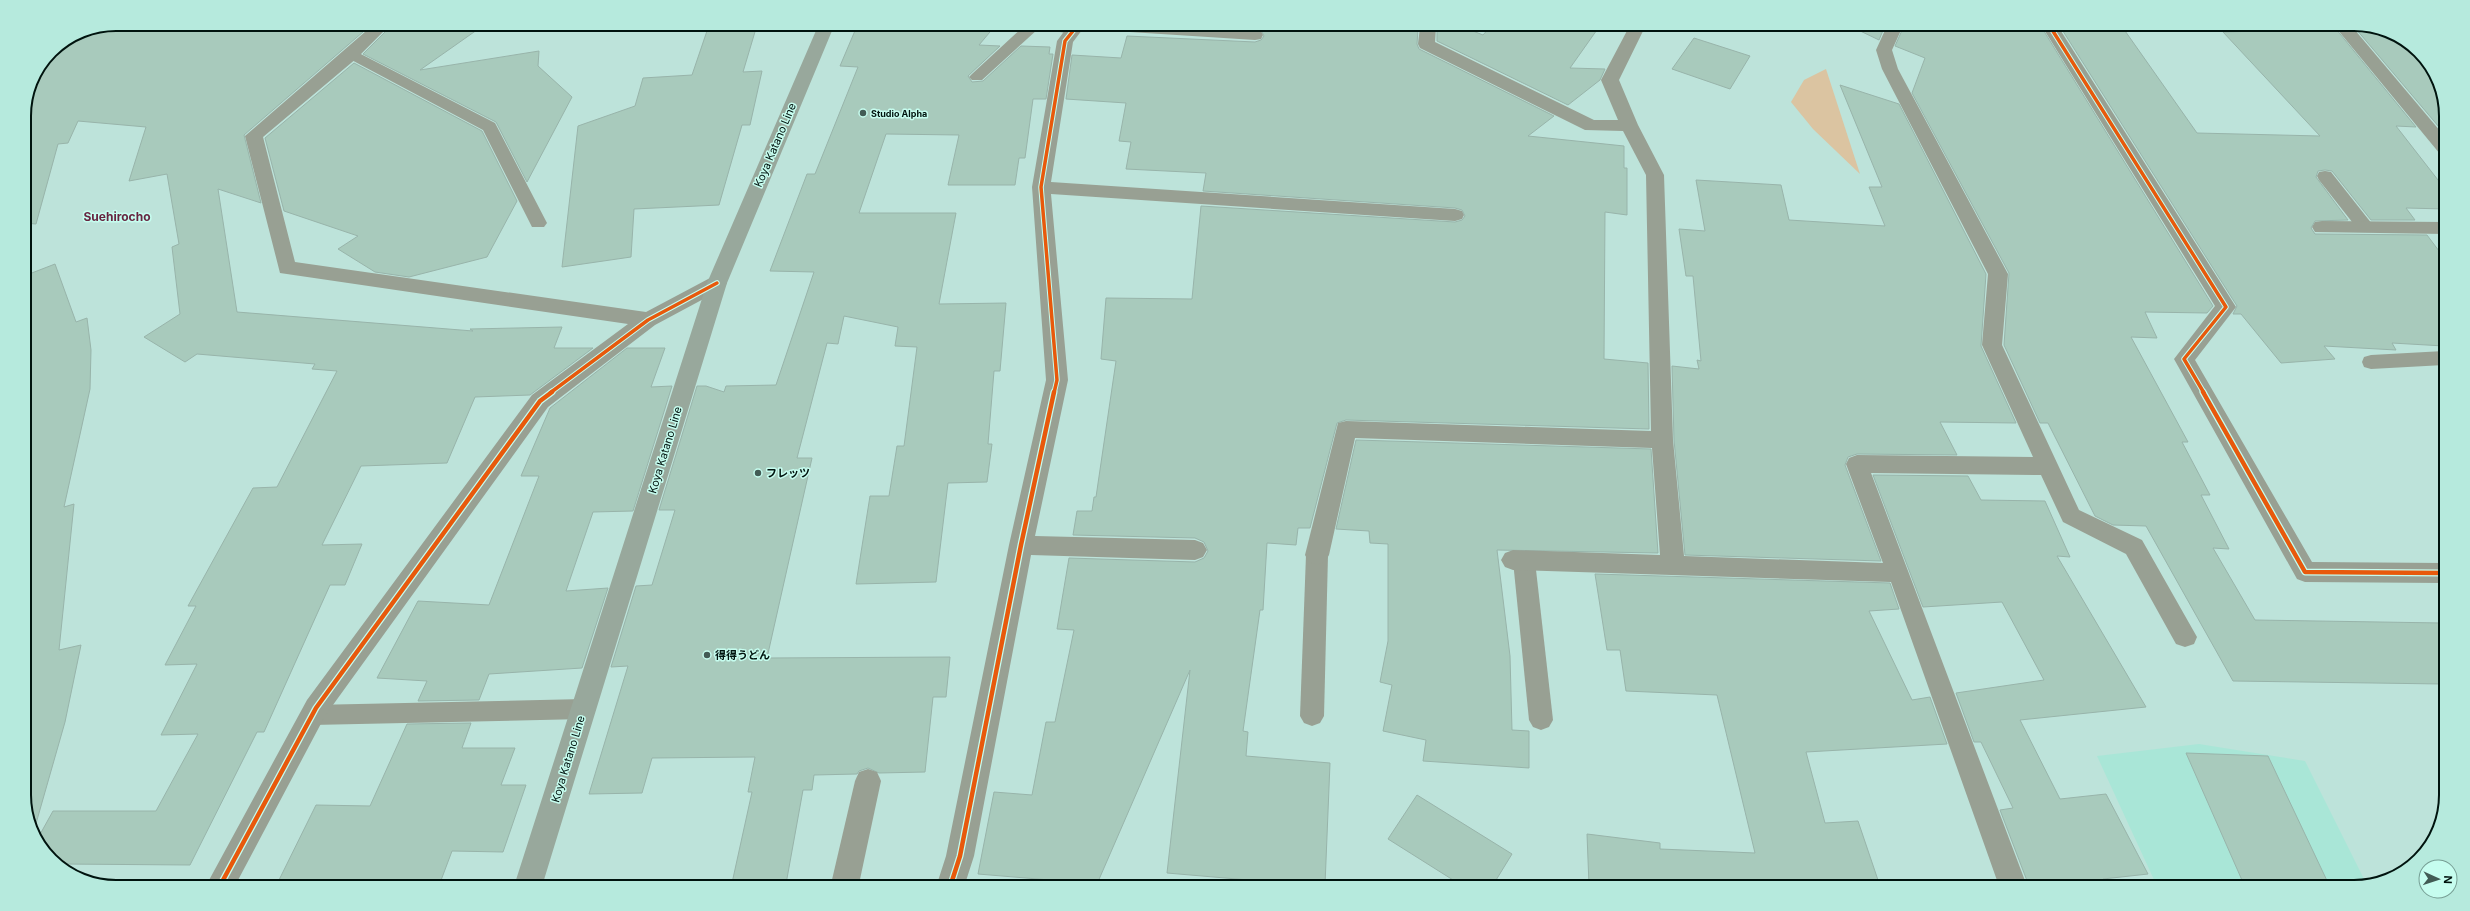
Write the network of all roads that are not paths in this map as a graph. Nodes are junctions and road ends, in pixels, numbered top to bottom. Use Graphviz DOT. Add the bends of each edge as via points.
graph roads {
  1 [pos="376,31"];
  2 [pos="824,31"];
  3 [pos="1028,31"];
  4 [pos="1073,31"];
  5 [pos="1192,31"];
  6 [pos="1428,31"];
  7 [pos="1635,31"];
  8 [pos="1893,31"];
  9 [pos="2053,31"];
  10 [pos="2347,31"];
  11 [pos="1255,35"];
  12 [pos="351,54"];
  13 [pos="977,77"];
  14 [pos="1629,124"];
  15 [pos="2439,134"];
  16 [pos="2325,176"];
  17 [pos="1041,187"];
  18 [pos="1455,215"];
  19 [pos="538,223"];
  20 [pos="2322,227"];
  21 [pos="2366,228"];
  22 [pos="2439,228"];
  23 [pos="717,283"];
  24 [pos="648,320"];
  25 [pos="2439,358"];
  26 [pos="2371,362"];
  27 [pos="1662,440"];
  28 [pos="2049,466"];
  29 [pos="1021,545"];
  30 [pos="1195,550"];
  31 [pos="1317,554"];
  32 [pos="1518,560"];
  33 [pos="1673,565"];
  34 [pos="2439,573"];
  35 [pos="1899,574"];
  36 [pos="2185,637"];
  37 [pos="584,709"];
  38 [pos="312,715"];
  39 [pos="1312,716"];
  40 [pos="1541,720"];
  41 [pos="868,781"];
  42 [pos="223,880"];
  43 [pos="530,880"];
  44 [pos="846,880"];
  45 [pos="953,880"];
  46 [pos="2011,880"];
  1 -- 12 [label="street"];
  2 -- 23 [label="main road, Koya Katano Line"];
  3 -- 13 [label="lane"];
  4 -- 17 [label="street" via="1065,41"];
  5 -- 11 [label="street"];
  6 -- 14 [label="street" via="1426,44 1591,126"];
  7 -- 14 [label="street" via="1610,80"];
  8 -- 28 [label="street" via="1884,50 1890,69 1998,274 1992,345"];
  9 -- 34 [label="street" via="2226,307 2184,359 2305,572"];
  10 -- 15 [label="street"];
  12 -- 19 [label="lane" via="489,127"];
  12 -- 24 [label="street" via="254,136 287,268"];
  14 -- 27 [label="street" via="1655,175"];
  16 -- 21 [label="lane"];
  17 -- 18 [label="street"];
  17 -- 29 [label="street" via="1057,380"];
  20 -- 21 [label="street"];
  21 -- 22 [label="street"];
  23 -- 24 [label="street"];
  23 -- 37 [label="main road, Koya Katano Line"];
  24 -- 38 [label="street" via="540,401"];
  25 -- 26 [label="lane"];
  27 -- 31 [label="street" via="1346,430"];
  27 -- 33 [label="street"];
  28 -- 35 [label="street" via="1857,464"];
  28 -- 36 [label="street" via="2071,516 2134,547"];
  29 -- 30 [label="street"];
  29 -- 45 [label="street"];
  31 -- 39 [label="lane"];
  32 -- 33 [label="street"];
  32 -- 40 [label="lane"];
  33 -- 35 [label="street"];
  35 -- 46 [label="street"];
  37 -- 38 [label="lane"];
  37 -- 43 [label="main road, Koya Katano Line"];
  38 -- 42 [label="street"];
  41 -- 44 [label="street"];
}
